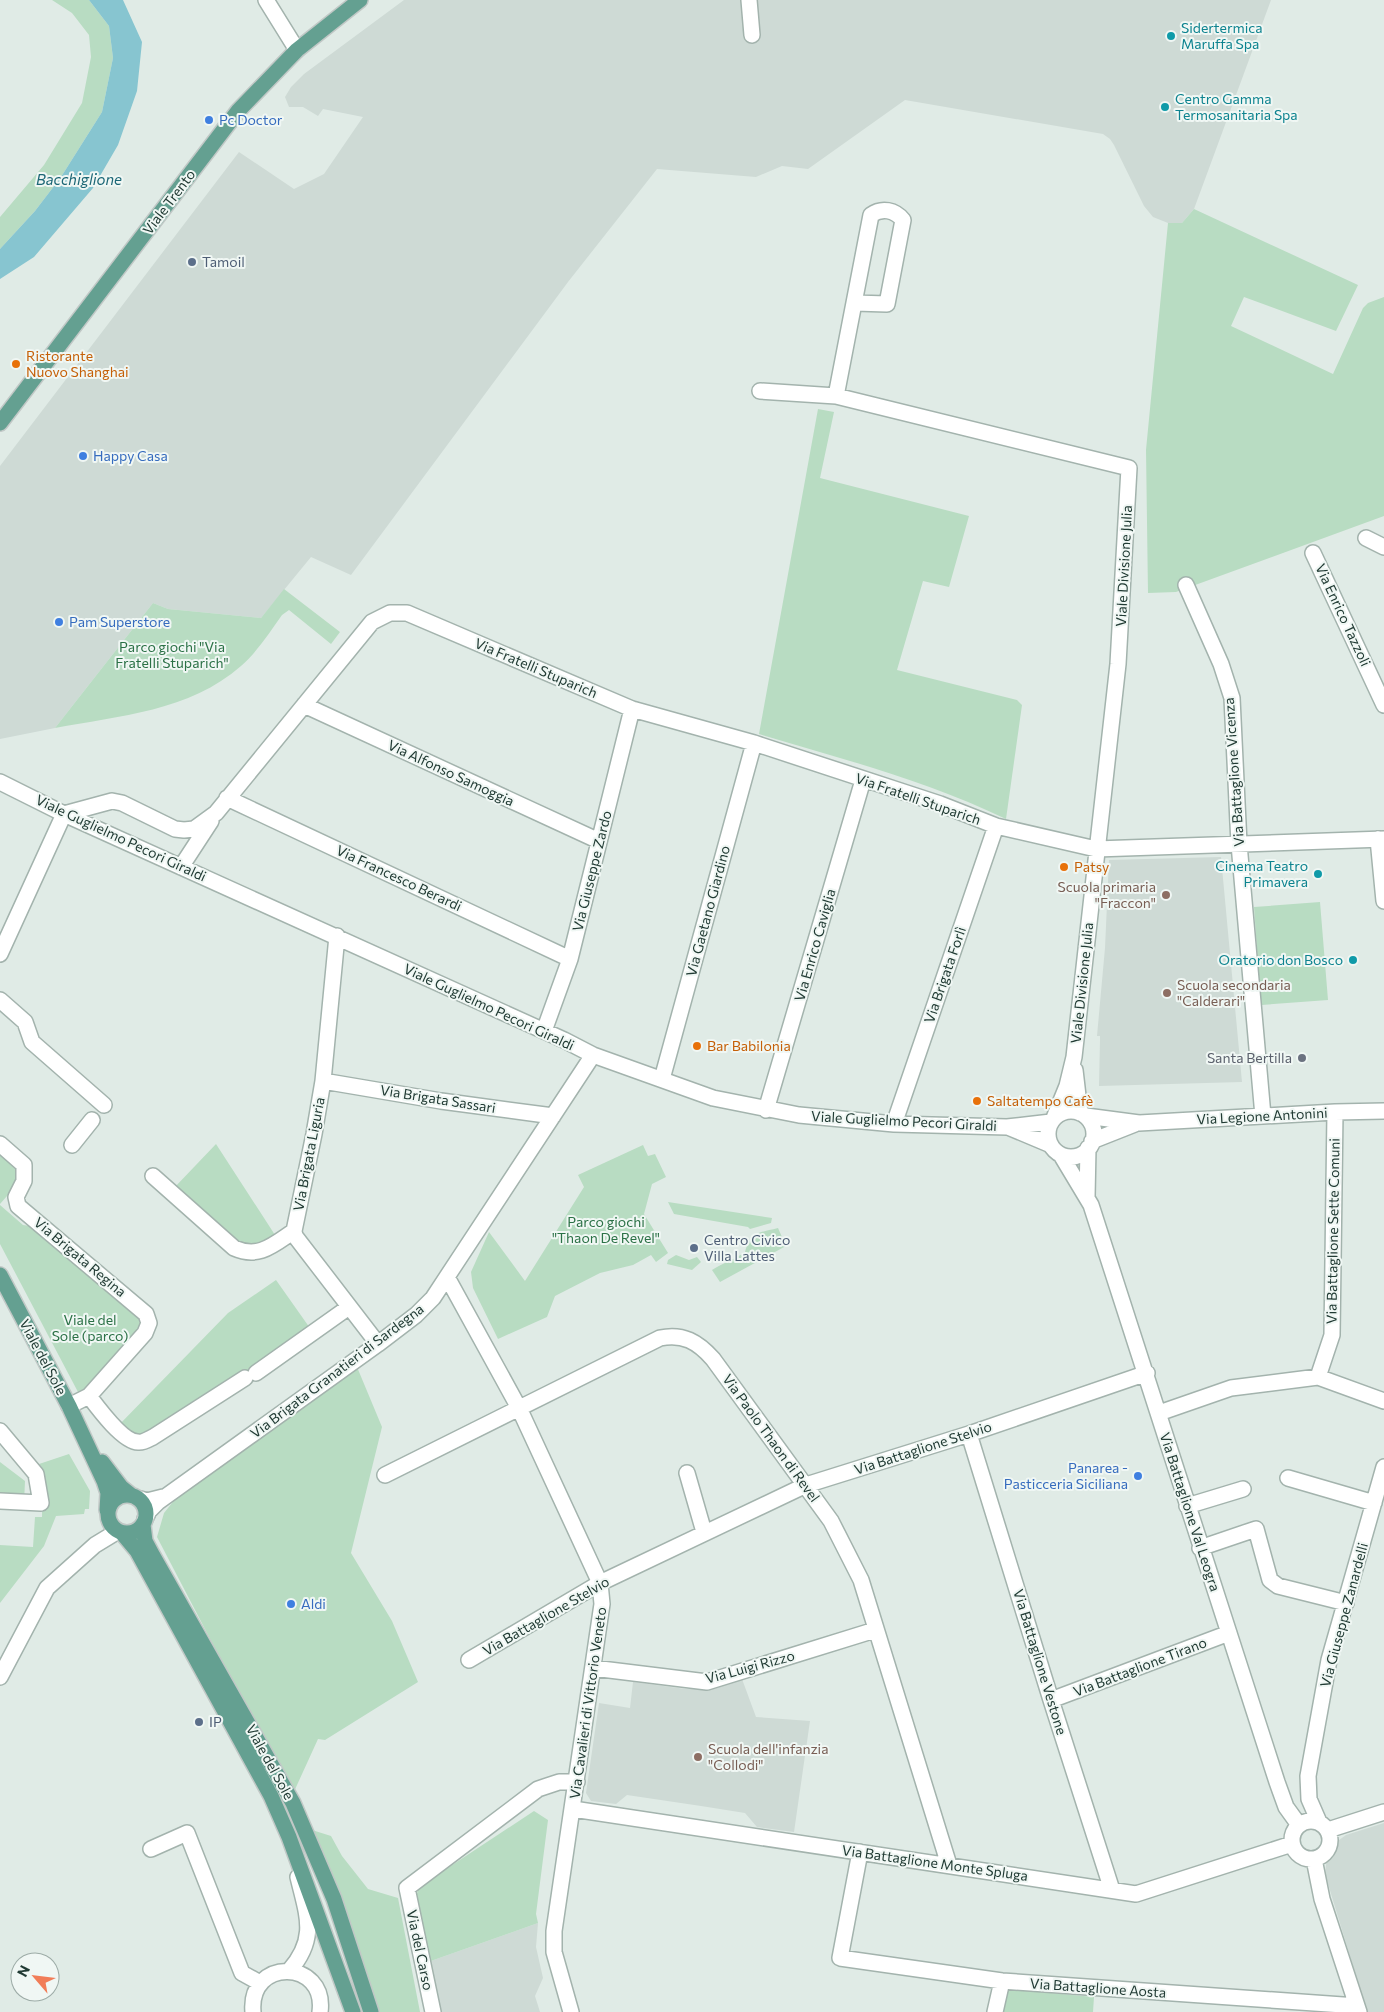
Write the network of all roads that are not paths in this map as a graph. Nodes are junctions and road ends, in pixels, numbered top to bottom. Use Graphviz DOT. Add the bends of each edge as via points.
graph roads {
  1 [pos="266,0"];
  2 [pos="360,0"];
  3 [pos="749,0"];
  4 [pos="752,36"];
  5 [pos="297,50"];
  6 [pos="854,303"];
  7 [pos="760,391"];
  8 [pos="836,396"];
  9 [pos="0,423"];
  10 [pos="1366,538"];
  11 [pos="1384,547"];
  12 [pos="1313,554"];
  13 [pos="1186,585"];
  14 [pos="1378,677"];
  15 [pos="304,705"];
  16 [pos="1384,705"];
  17 [pos="632,709"];
  18 [pos="754,743"];
  19 [pos="863,780"];
  20 [pos="1,785"];
  21 [pos="227,798"];
  22 [pos="216,813"];
  23 [pos="64,814"];
  24 [pos="996,826"];
  25 [pos="1381,839"];
  26 [pos="599,841"];
  27 [pos="1239,844"];
  28 [pos="1096,849"];
  29 [pos="181,867"];
  30 [pos="1384,901"];
  31 [pos="337,936"];
  32 [pos="0,954"];
  33 [pos="570,959"];
  34 [pos="0,1000"];
  35 [pos="544,1031"];
  36 [pos="593,1055"];
  37 [pos="1074,1057"];
  38 [pos="662,1079"];
  39 [pos="323,1081"];
  40 [pos="104,1104"];
  41 [pos="766,1110"];
  42 [pos="1384,1111"];
  43 [pos="1335,1112"];
  44 [pos="1083,1115"];
  45 [pos="553,1116"];
  46 [pos="1263,1116"];
  47 [pos="92,1120"];
  48 [pos="1053,1120"];
  49 [pos="1139,1123"];
  50 [pos="894,1124"];
  51 [pos="1007,1127"];
  52 [pos="0,1144"];
  53 [pos="1090,1144"];
  54 [pos="72,1145"];
  55 [pos="1056,1150"];
  56 [pos="154,1176"];
  57 [pos="1088,1196"];
  58 [pos="294,1231"];
  59 [pos="0,1275"];
  60 [pos="447,1277"];
  61 [pos="348,1307"];
  62 [pos="378,1344"];
  63 [pos="1146,1373"];
  64 [pos="1318,1377"];
  65 [pos="89,1396"];
  66 [pos="1384,1401"];
  67 [pos="69,1406"];
  68 [pos="519,1408"];
  69 [pos="1158,1412"];
  70 [pos="0,1431"];
  71 [pos="969,1434"];
  72 [pos="84,1439"];
  73 [pos="1384,1467"];
  74 [pos="687,1473"];
  75 [pos="385,1475"];
  76 [pos="1288,1478"];
  77 [pos="806,1485"];
  78 [pos="1243,1489"];
  79 [pos="175,1490"];
  80 [pos="136,1497"];
  81 [pos="0,1501"];
  82 [pos="1374,1502"];
  83 [pos="1187,1506"];
  84 [pos="144,1522"];
  85 [pos="114,1524"];
  86 [pos="704,1532"];
  87 [pos="1200,1548"];
  88 [pos="600,1583"];
  89 [pos="1346,1603"];
  90 [pos="875,1630"];
  91 [pos="1229,1633"];
  92 [pos="469,1660"];
  93 [pos="593,1668"];
  94 [pos="0,1677"];
  95 [pos="1051,1700"];
  96 [pos="576,1782"];
  97 [pos="573,1808"];
  98 [pos="1384,1812"];
  99 [pos="1298,1824"];
  100 [pos="1323,1826"];
  101 [pos="289,1837"];
  102 [pos="1292,1844"];
  103 [pos="151,1849"];
  104 [pos="860,1852"];
  105 [pos="1314,1859"];
  106 [pos="949,1865"];
  107 [pos="1112,1890"];
  108 [pos="289,1971"];
  109 [pos="1002,1981"];
  110 [pos="260,1983"];
  111 [pos="1358,2009"];
  112 [pos="253,2012"];
  113 [pos="320,2012"];
  114 [pos="354,2012"];
  115 [pos="371,2012"];
  116 [pos="433,2012"];
  117 [pos="571,2012"];
  118 [pos="995,2012"];
  1 -- 5 [label="street"];
  2 -- 5 [label="main road, Viale Trento"];
  3 -- 4 [label="street"];
  5 -- 9 [label="main road, Viale Trento" via="238,111"];
  6 -- 6 [label="street" via="871,215 890,210 903,220 887,304"];
  6 -- 8 [label="street"];
  7 -- 8 [label="street"];
  8 -- 28 [label="street, Viale Divisione Julia" via="1129,468 1118,664"];
  10 -- 11 [label="street"];
  12 -- 14 [label="street, Via Enrico Tazzoli"];
  13 -- 27 [label="street, Via Battaglione Vicenza" via="1221,664 1232,698"];
  14 -- 16 [label="street, Via Enrico Tazzoli"];
  15 -- 17 [label="street, Via Fratelli Stuparich" via="372,622 390,612 407,613"];
  15 -- 21 [label="street, Via Fratelli Stuparich"];
  15 -- 26 [label="street, Via Alfonso Samoggia"];
  17 -- 18 [label="street, Via Fratelli Stuparich"];
  17 -- 26 [label="street, Via Giuseppe Zardo"];
  18 -- 19 [label="street, Via Fratelli Stuparich"];
  18 -- 38 [label="street, Via Gaetano Giardino"];
  19 -- 24 [label="street, Via Fratelli Stuparich"];
  19 -- 41 [label="street, Via Enrico Caviglia"];
  20 -- 23 [label="street, Viale Guglielmo Pecori Giraldi"];
  21 -- 22 [label="street, Via Fratelli Stuparich"];
  21 -- 33 [label="street, Via Francesco Berardi"];
  22 -- 23 [label="street, Via Fratelli Stuparich" via="194,829 184,830 112,801"];
  22 -- 29 [label="street"];
  23 -- 29 [label="street, Viale Guglielmo Pecori Giraldi"];
  23 -- 32 [label="street"];
  24 -- 28 [label="street, Via Fratelli Stuparich"];
  24 -- 50 [label="street, Via Brigata Forlì"];
  25 -- 27 [label="street, Via Fratelli Stuparich"];
  25 -- 30 [label="street"];
  26 -- 33 [label="street, Via Giuseppe Zardo"];
  27 -- 28 [label="street, Via Fratelli Stuparich"];
  27 -- 46 [label="street, Via Battaglione Vicenza"];
  28 -- 37 [label="street, Viale Divisione Julia"];
  29 -- 31 [label="street, Viale Guglielmo Pecori Giraldi"];
  31 -- 35 [label="street, Viale Guglielmo Pecori Giraldi"];
  31 -- 39 [label="street, Via Brigata Liguria"];
  33 -- 35 [label="street, Via Giuseppe Zardo"];
  34 -- 40 [label="street" via="25,1022 32,1042"];
  35 -- 36 [label="street, Viale Guglielmo Pecori Giraldi"];
  36 -- 38 [label="street, Viale Guglielmo Pecori Giraldi"];
  36 -- 45 [label="street, Via Brigata Granatieri di Sardegna"];
  37 -- 44 [label="street, Viale Divisione Julia"];
  37 -- 48 [label="street, Viale Divisione Julia" via="1067,1086"];
  38 -- 41 [label="street, Viale Guglielmo Pecori Giraldi" via="713,1098"];
  39 -- 45 [label="street, Via Brigata Sassari"];
  39 -- 58 [label="street, Via Brigata Liguria"];
  41 -- 50 [label="street, Viale Guglielmo Pecori Giraldi"];
  42 -- 43 [label="street, Via Legione Antonini"];
  43 -- 46 [label="street, Via Legione Antonini"];
  43 -- 64 [label="street, Via Battaglione Sette Comuni" via="1332,1335"];
  44 -- 48 [label="street" via="1066,1111"];
  44 -- 49 [label="street, Via Legione Antonini"];
  44 -- 53 [label="street" via="1093,1127"];
  45 -- 60 [label="street, Via Brigata Granatieri di Sardegna"];
  46 -- 49 [label="street, Via Legione Antonini"];
  47 -- 54 [label="street"];
  48 -- 51 [label="street, Viale Guglielmo Pecori Giraldi"];
  48 -- 55 [label="street" via="1048,1132"];
  49 -- 53 [label="street, Via Legione Antonini"];
  50 -- 51 [label="street, Viale Guglielmo Pecori Giraldi"];
  51 -- 55 [label="street, Viale Guglielmo Pecori Giraldi"];
  52 -- 65 [label="street, Via Brigata Regina" via="24,1165 24,1181 16,1197 18,1206 146,1314 149,1323 145,1333"];
  53 -- 55 [label="street" via="1075,1156"];
  53 -- 57 [label="street, Via Battaglione Val Leogra"];
  55 -- 57 [label="street, Via Battaglione Val Leogra"];
  56 -- 58 [label="street" via="226,1242 246,1254 258,1253"];
  57 -- 63 [label="street, Via Battaglione Val Leogra"];
  58 -- 61 [label="street"];
  59 -- 67 [label="main road, Viale del Sole"];
  60 -- 62 [label="street, Via Brigata Granatieri di Sardegna" via="416,1315"];
  60 -- 68 [label="street, Via Cavalieri di Vittorio Veneto"];
  61 -- 62 [label="street"];
  61 -- 65 [label="street" via="250,1375 140,1443 121,1433"];
  62 -- 79 [label="street, Via Brigata Granatieri di Sardegna"];
  63 -- 69 [label="street, Via Battaglione Val Leogra"];
  63 -- 71 [label="street, Via Battaglione Stelvio"];
  64 -- 66 [label="street"];
  64 -- 69 [label="street" via="1231,1388"];
  65 -- 67 [label="street, Via Brigata Regina"];
  67 -- 72 [label="main road, Viale del Sole"];
  68 -- 75 [label="street, Via Paolo Thaon di Revel"];
  68 -- 77 [label="street, Via Paolo Thaon di Revel" via="660,1338 674,1335 701,1345 713,1358"];
  68 -- 88 [label="street, Via Cavalieri di Vittorio Veneto"];
  69 -- 83 [label="street, Via Battaglione Val Leogra"];
  70 -- 81 [label="street" via="36,1474 41,1503"];
  71 -- 77 [label="street, Via Battaglione Stelvio"];
  71 -- 95 [label="street, Via Battaglione Vestone"];
  72 -- 80 [label="main road, Viale del Sole" via="121,1487"];
  72 -- 85 [label="main road, Viale del Sole" via="104,1481"];
  73 -- 82 [label="street, Via Giuseppe Zanardelli"];
  74 -- 86 [label="street"];
  76 -- 82 [label="street"];
  77 -- 86 [label="street, Via Battaglione Stelvio"];
  77 -- 90 [label="street, Via Paolo Thaon di Revel" via="848,1551 861,1580"];
  78 -- 83 [label="street"];
  79 -- 80 [label="street, Via Brigata Granatieri di Sardegna" via="154,1500"];
  79 -- 84 [label="street, Via Brigata Granatieri di Sardegna" via="152,1507"];
  80 -- 84 [label="main road" via="146,1509"];
  80 -- 85 [label="main road" via="116,1497"];
  82 -- 89 [label="street, Via Giuseppe Zanardelli"];
  83 -- 87 [label="street, Via Battaglione Val Leogra"];
  84 -- 85 [label="main road" via="134,1532"];
  84 -- 115 [label="main road, Viale del Sole" via="145,1542 294,1802 334,1899"];
  85 -- 94 [label="street" via="47,1588"];
  85 -- 101 [label="main road, Viale del Sole" via="130,1540 148,1569 271,1796"];
  86 -- 88 [label="street, Via Battaglione Stelvio"];
  87 -- 89 [label="street" via="1256,1529 1270,1580 1278,1586"];
  87 -- 91 [label="street, Via Battaglione Val Leogra"];
  88 -- 92 [label="street, Via Battaglione Stelvio"];
  88 -- 93 [label="street, Via Cavalieri di Vittorio Veneto" via="602,1604"];
  89 -- 100 [label="street, Via Giuseppe Zanardelli" via="1329,1660 1308,1776 1309,1799"];
  90 -- 93 [label="street, Via Luigi Rizzo" via="707,1682"];
  90 -- 106 [label="street, Via Paolo Thaon di Revel"];
  91 -- 95 [label="street, Via Battaglione Tirano"];
  91 -- 99 [label="street, Via Battaglione Val Leogra" via="1286,1807"];
  93 -- 96 [label="street, Via Cavalieri di Vittorio Veneto"];
  95 -- 107 [label="street, Via Battaglione Vestone"];
  96 -- 97 [label="street, Via Cavalieri di Vittorio Veneto"];
  96 -- 116 [label="street, Via del Carso" via="559,1782 538,1790 407,1888"];
  97 -- 104 [label="street, Via Battaglione Monte Spluga"];
  97 -- 117 [label="street, Via Cavalieri di Vittorio Veneto" via="554,1931 554,1952"];
  98 -- 100 [label="street"];
  99 -- 100 [label="street" via="1312,1820"];
  99 -- 102 [label="street" via="1292,1833"];
  100 -- 105 [label="street" via="1330,1839 1328,1848"];
  101 -- 108 [label="street" via="309,1927 302,1957"];
  101 -- 114 [label="main road, Viale del Sole"];
  102 -- 105 [label="street" via="1300,1856"];
  102 -- 107 [label="street, Via Battaglione Monte Spluga" via="1136,1894"];
  103 -- 110 [label="street" via="187,1833 242,1972"];
  104 -- 106 [label="street, Via Battaglione Monte Spluga"];
  104 -- 109 [label="street, Via Battaglione Aosta" via="840,1958"];
  105 -- 111 [label="street" via="1322,1899"];
  106 -- 107 [label="street, Via Battaglione Monte Spluga"];
  108 -- 110 [label="street" via="273,1974"];
  108 -- 113 [label="street" via="299,1973 315,1985 320,1995"];
  109 -- 111 [label="street, Via Battaglione Aosta"];
  109 -- 118 [label="street"];
  110 -- 112 [label="street" via="255,1992"];
}
